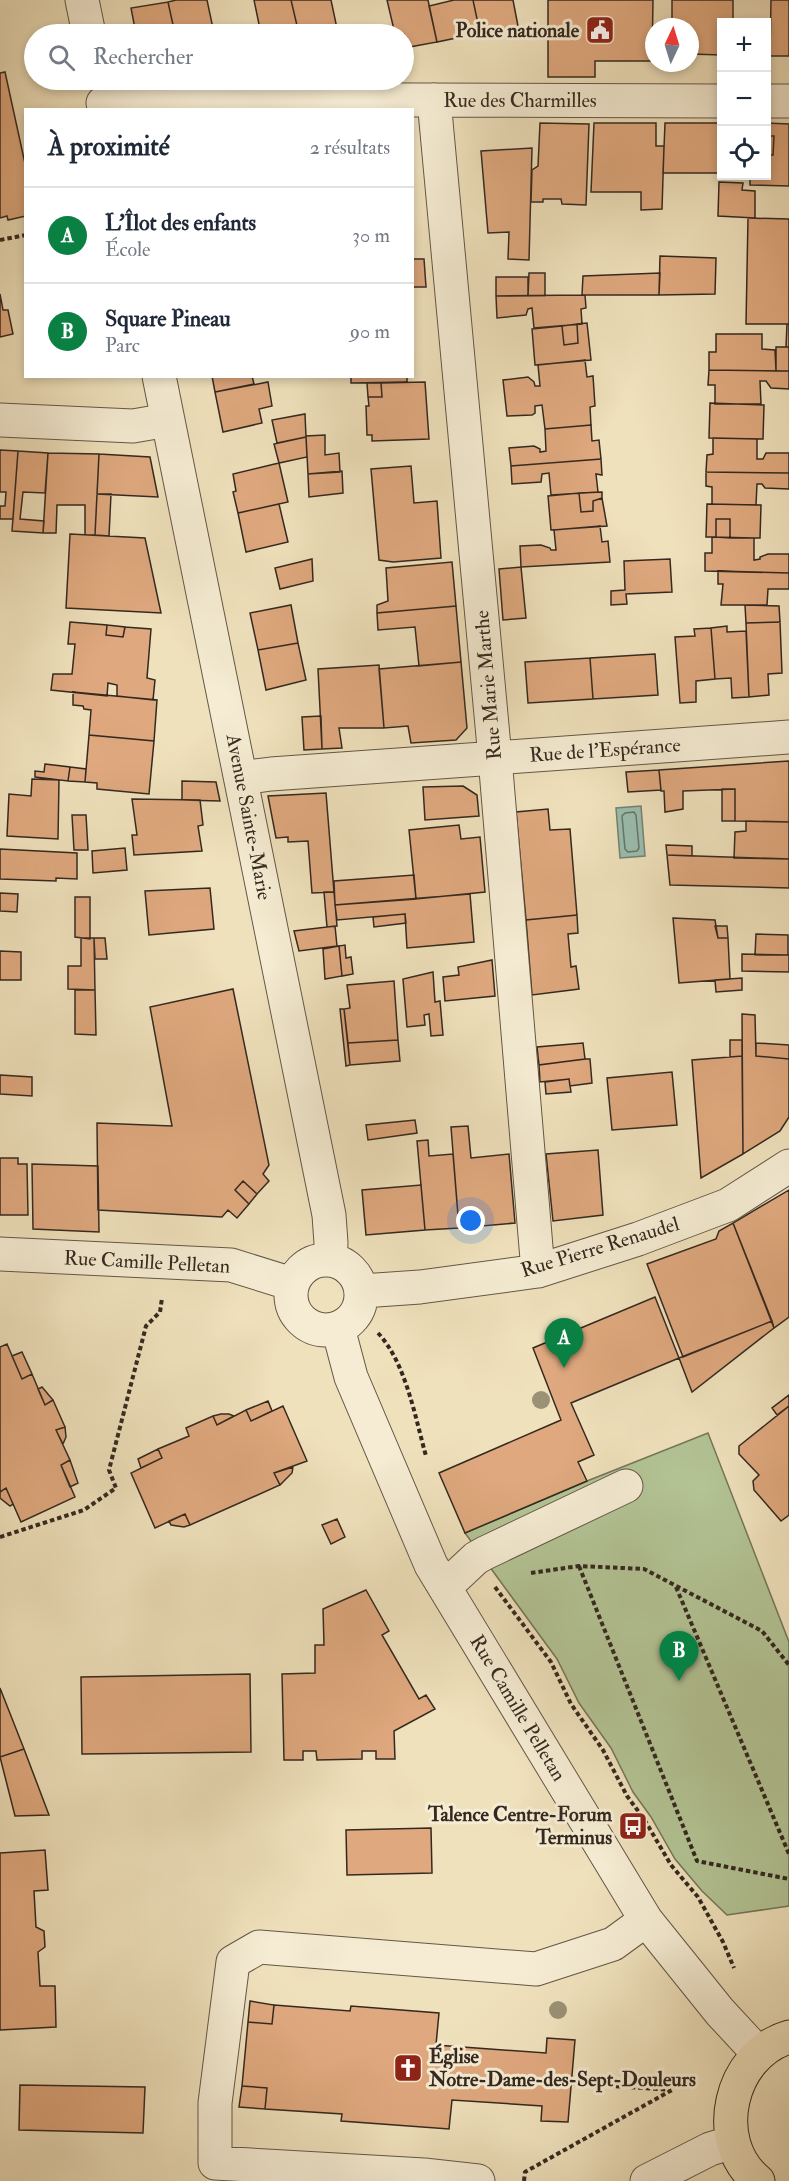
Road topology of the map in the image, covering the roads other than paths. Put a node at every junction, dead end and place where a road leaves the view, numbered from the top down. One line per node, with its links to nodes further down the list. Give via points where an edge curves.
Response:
1 (82, 0): 2 (street)
2 (87, 24)
3 (102, 97): 4 (street, Rue des Charmilles)
4 (434, 100): 5 (street, Rue des Charmilles); 12 (street, Rue Marie Marthe)
5 (717, 101)
6 (771, 101): 7 (street)
7 (789, 101)
8 (159, 378): 10 (street, Avenue Sainte-Marie)
9 (0, 420): 10 (street, via 133,426)
10 (168, 420): 13 (street, Avenue Sainte-Marie)
11 (789, 736): 12 (street, Rue de l'Espérance)
12 (495, 758): 13 (street, Rue de l'Espérance); 17 (street, Rue Marie Marthe)
13 (241, 778): 16 (street, Avenue Sainte-Marie, via 329,1215)
14 (789, 1166): 17 (street, Rue Pierre Renaudel, via 728,1205)
15 (0, 1254): 18 (street, Rue Camille Pelletan, via 231,1265)
16 (330, 1259): 18 (street, via 307,1265); 19 (street, Rue Camille Pelletan, via 342,1262 359,1280)
17 (538, 1271): 19 (street, Rue Pierre Renaudel, via 420,1287)
18 (292, 1284): 19 (street, via 290,1294 297,1316 316,1329 327,1330)
19 (352, 1311): 21 (street, Rue Camille Pelletan, via 351,1377 431,1564)
20 (626, 1486): 21 (street, via 476,1558)
21 (445, 1587): 22 (street, Rue Camille Pelletan)
22 (646, 1920): 24 (street, Rue Camille Pelletan); 26 (street, via 613,1944 536,1969 258,1947 233,1962 215,2103 215,2163)
23 (789, 2037): 24 (main road)
24 (759, 2054): 25 (main road, via 743,2072 730,2118)
25 (745, 2167): 27 (street, via 710,2149)
26 (478, 2181)
27 (647, 2181)

